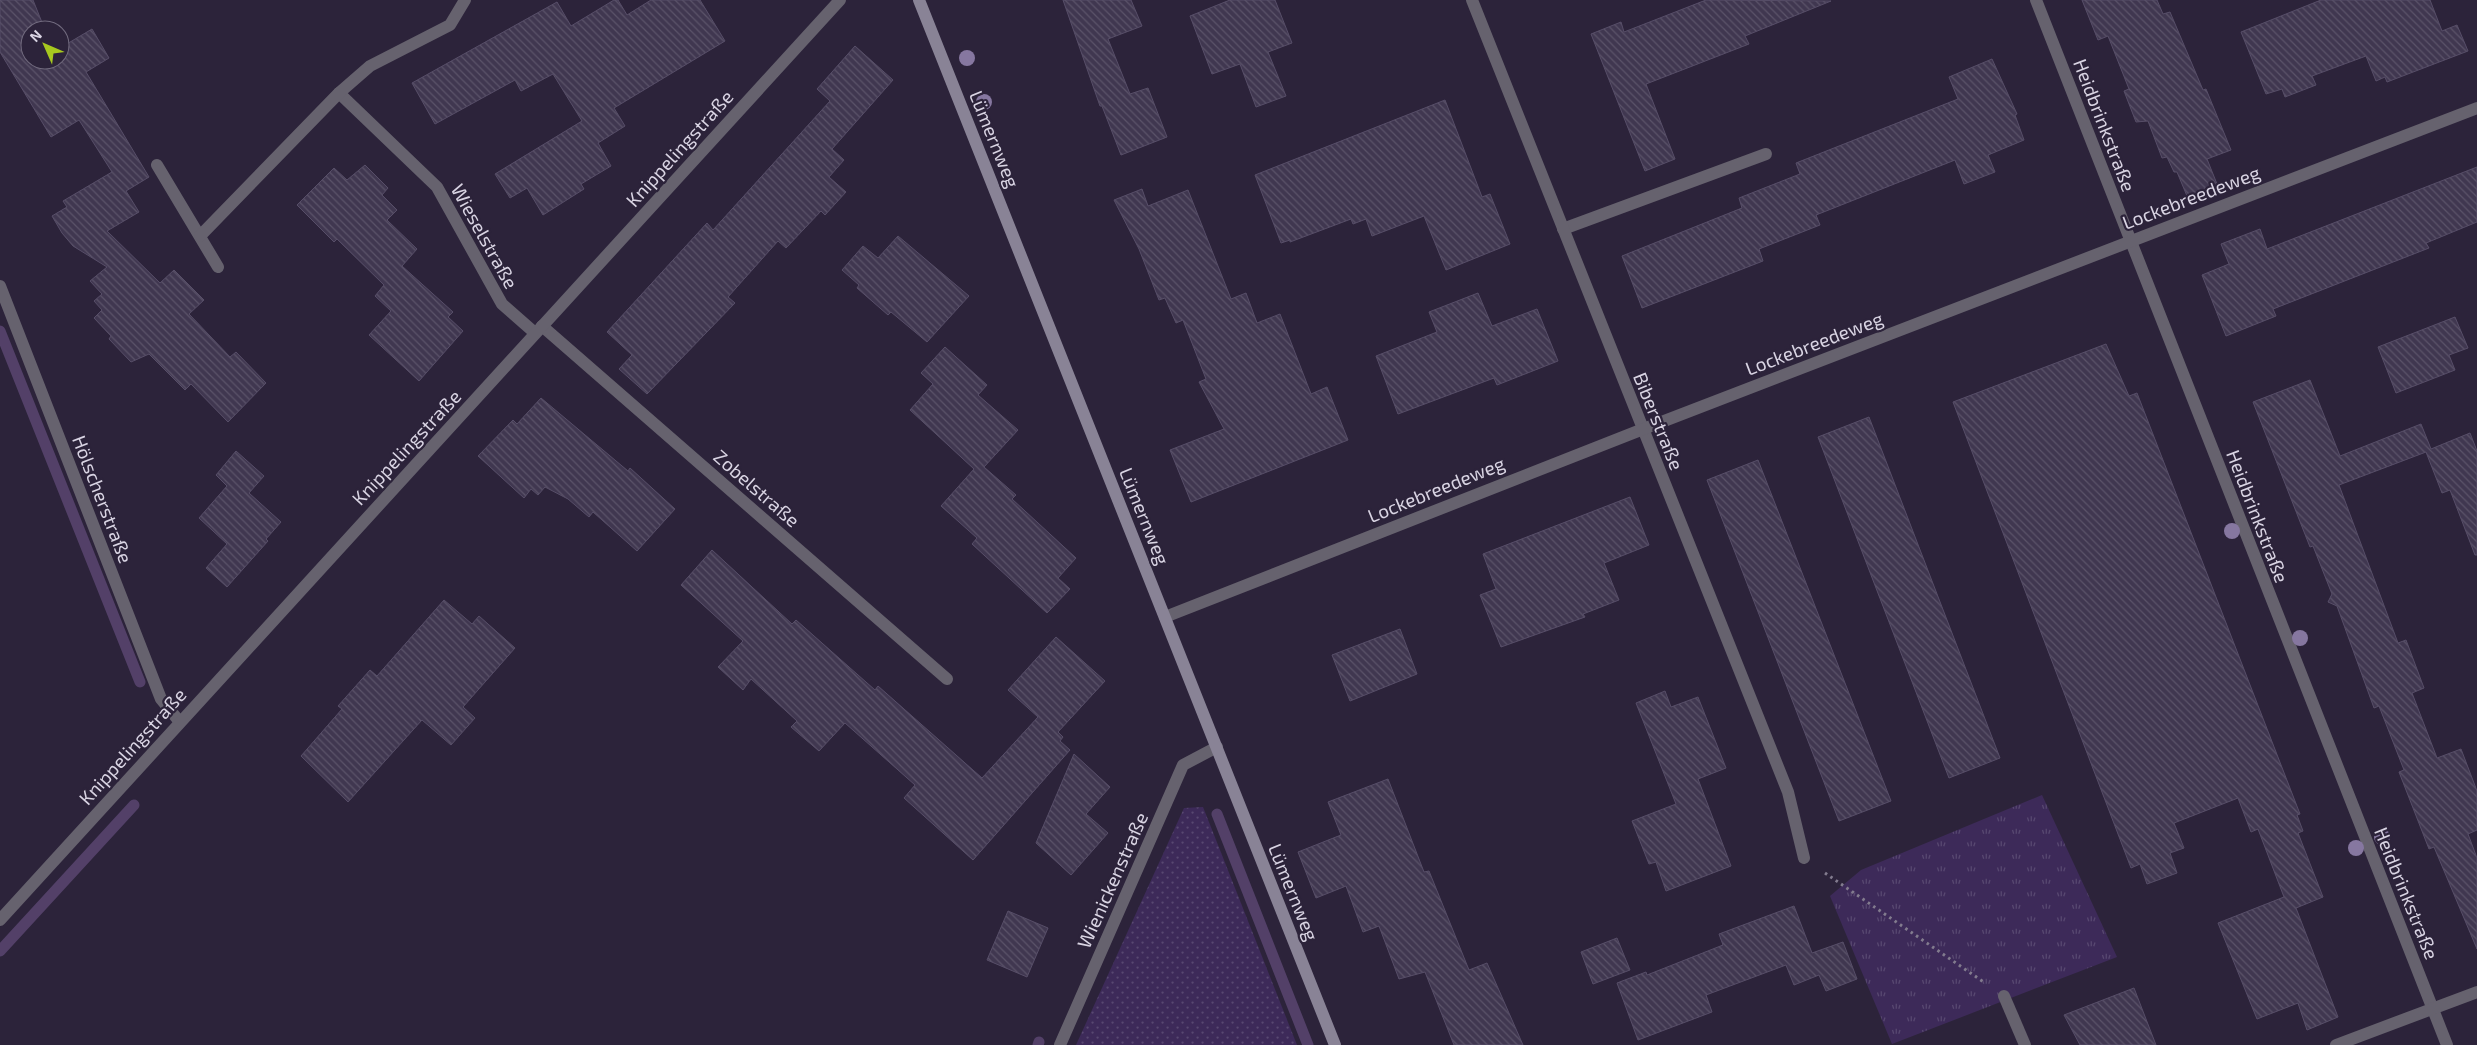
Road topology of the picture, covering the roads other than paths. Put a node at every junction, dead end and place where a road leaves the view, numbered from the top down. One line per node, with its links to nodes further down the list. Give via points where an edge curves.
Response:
1 (465, 0): 6 (street, via 450,25 370,66)
2 (840, 0): 15 (street, Knippelingstraße)
3 (919, 0): 17 (street, Lümernweg)
4 (1472, 0): 10 (street, Biberstraße)
5 (2036, 0): 12 (street, Heidbrinkstraße)
6 (339, 93): 11 (street); 15 (street, Wieselstraße, via 437,187 502,304)
7 (2477, 108): 12 (street, Lockebreedeweg)
8 (1766, 154): 10 (street)
9 (156, 165): 11 (street)
10 (1563, 229): 16 (street, Biberstraße)
11 (200, 236): 13 (street)
12 (2130, 240): 16 (street, Lockebreedeweg, via 1880,339); 25 (street, Heidbrinkstraße)
13 (218, 267)
14 (0, 286): 19 (street, Hölscherstraße, via 161,699)
15 (539, 330): 18 (street, Zobelstraße); 19 (street, Knippelingstraße)
16 (1642, 428): 17 (street, Lockebreedeweg); 21 (street, Biberstraße, via 1788,792)
17 (1165, 617): 20 (street, Lümernweg)
18 (947, 678)
19 (179, 721): 22 (street, Knippelingstraße)
20 (1217, 747): 26 (street, Wienickenstraße, via 1183,765); 27 (street, Lümernweg)
21 (1804, 858)
22 (0, 920)
23 (2477, 992): 25 (street)
24 (2004, 996): 28 (street)
25 (2433, 1009): 29 (street); 30 (street, Heidbrinkstraße)
26 (1060, 1045)
27 (1335, 1045)
28 (2025, 1045)
29 (2336, 1045)
30 (2447, 1045)

